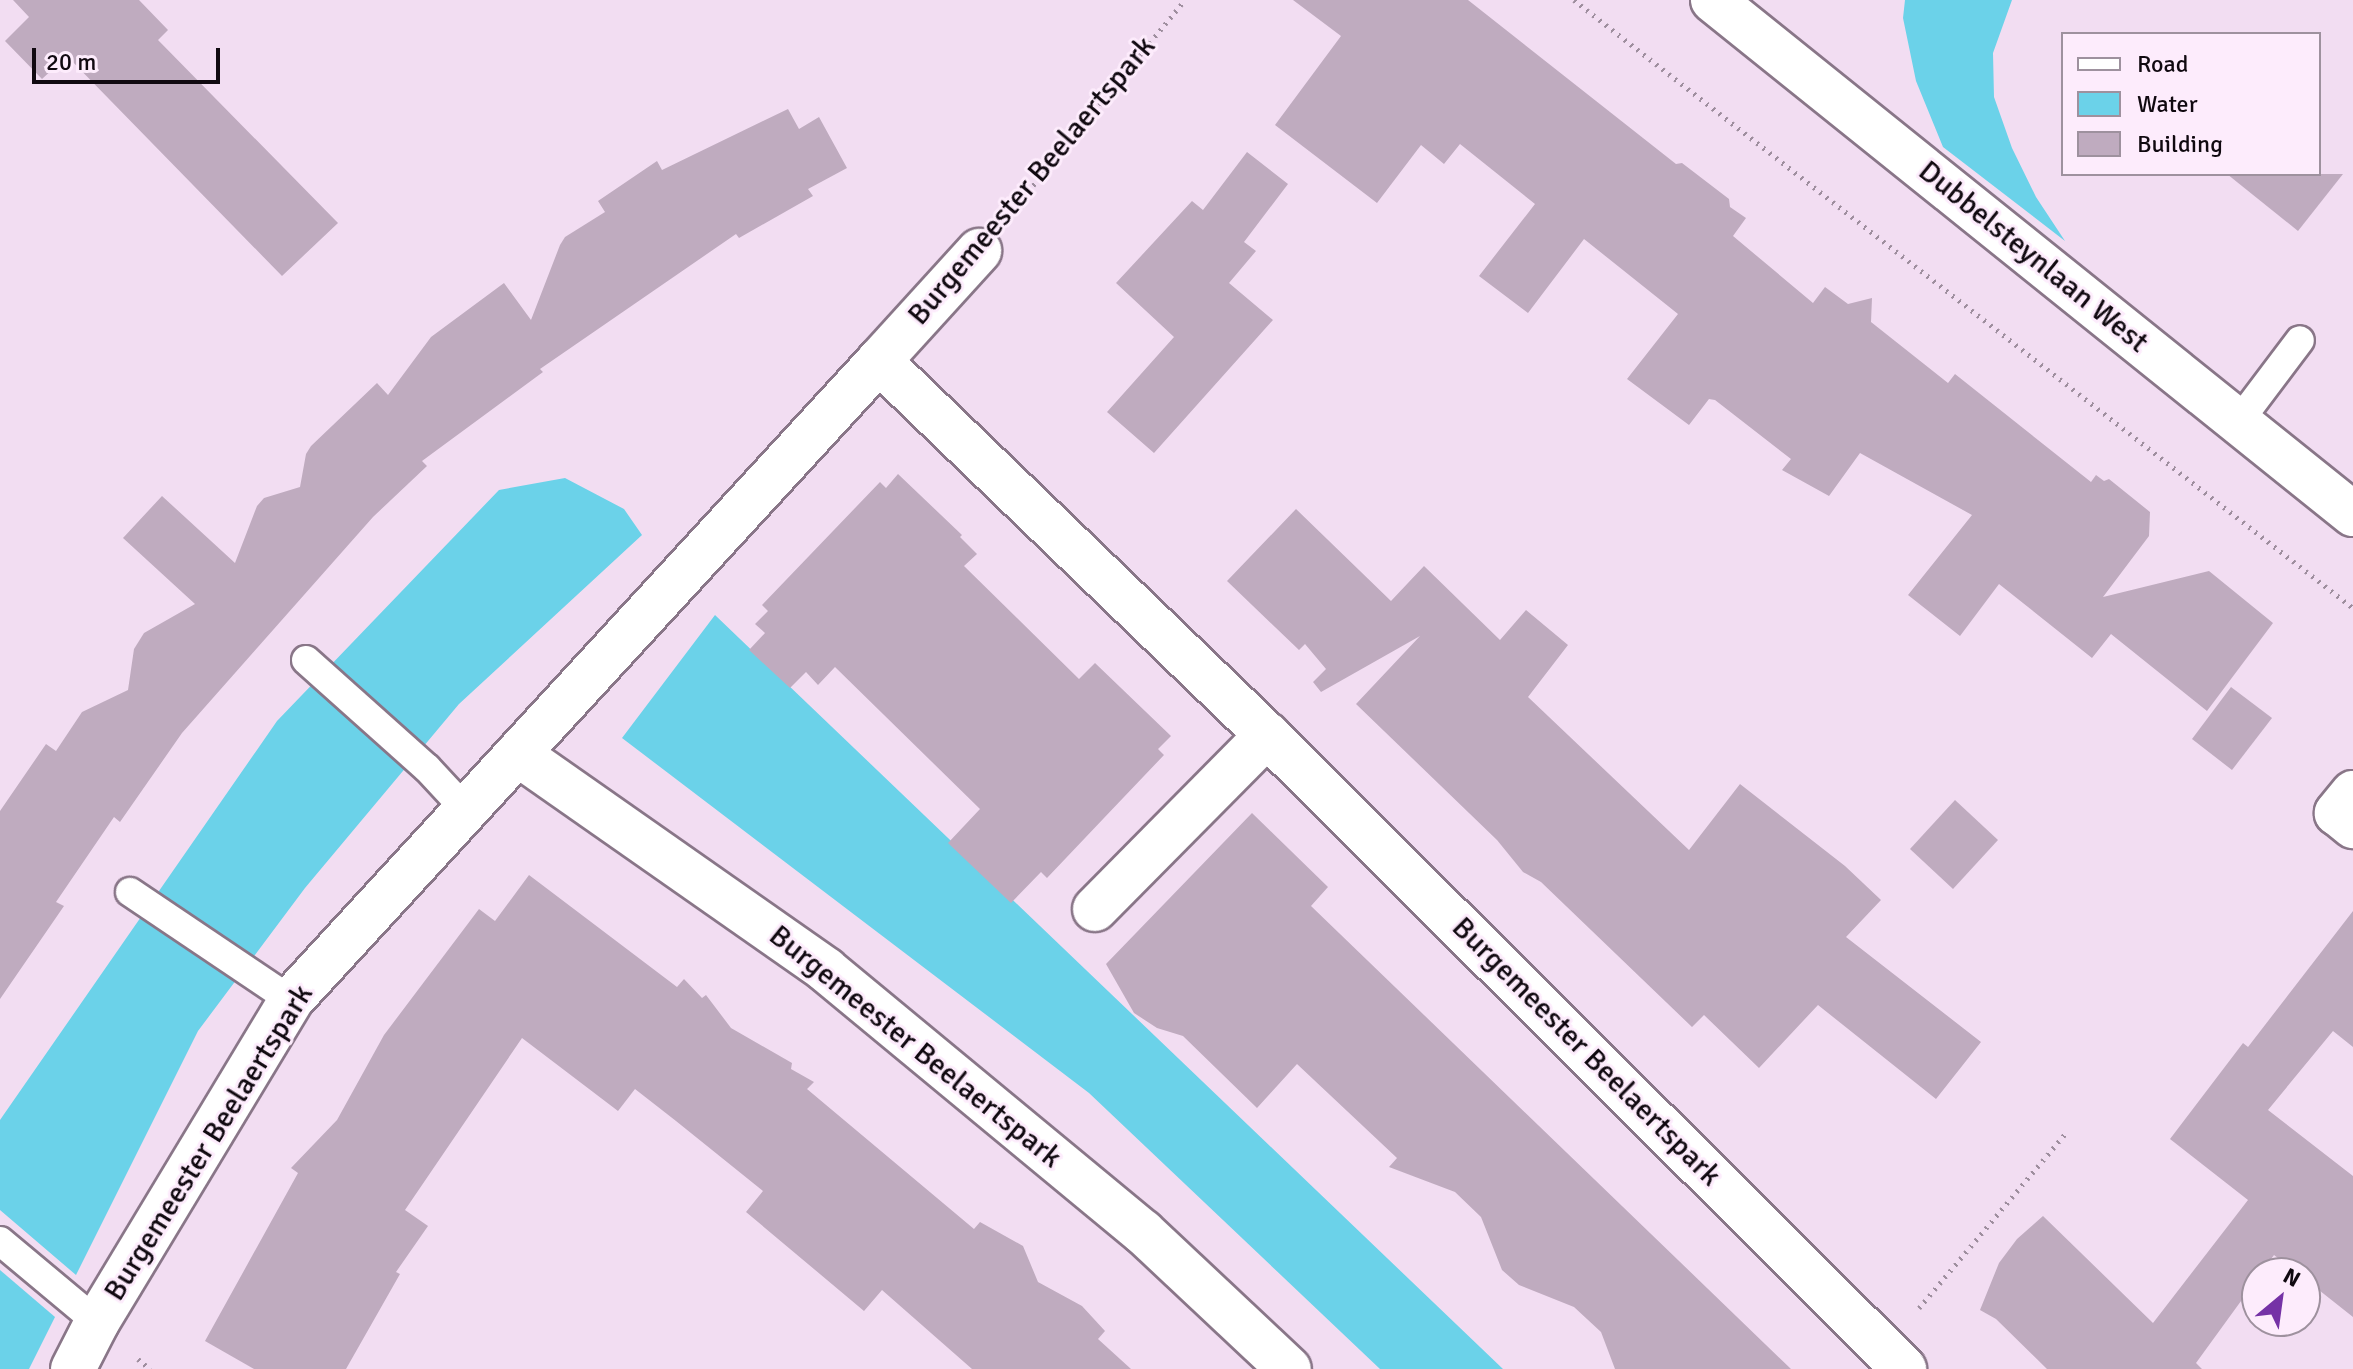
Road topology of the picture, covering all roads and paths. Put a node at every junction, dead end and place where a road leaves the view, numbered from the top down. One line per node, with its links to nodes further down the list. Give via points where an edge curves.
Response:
1 (1185, 0): 4 (path, Burgemeester Beelaertspark)
2 (1574, 0): 9 (path)
3 (1713, 0): 7 (street, Dubbelsteynlaan West)
4 (979, 251): 6 (street, Burgemeester Beelaertspark)
5 (2300, 340): 7 (lane)
6 (879, 361): 11 (street, Burgemeester Beelaertspark); 12 (street, Burgemeester Beelaertspark)
7 (2251, 406): 8 (street, Dubbelsteynlaan West)
8 (2353, 514)
9 (2353, 608)
10 (306, 660): 14 (lane)
11 (1267, 735): 17 (street); 22 (street, Burgemeester Beelaertspark)
12 (518, 754): 14 (street, Burgemeester Beelaertspark); 24 (street, Burgemeester Beelaertspark, via 826,970 1143,1232)
13 (2353, 793): 15 (street, via 2337,813)
14 (465, 809): 18 (street, Burgemeester Beelaertspark)
15 (2353, 826)
16 (130, 892): 18 (lane)
17 (1095, 909)
18 (277, 990): 21 (street, Burgemeester Beelaertspark)
19 (2065, 1134): 22 (path)
20 (0, 1241): 21 (lane, Burgemeester Beelaertspark)
21 (97, 1322): 23 (street, Burgemeester Beelaertspark)
22 (1894, 1359)
23 (73, 1369)
24 (1289, 1369)

